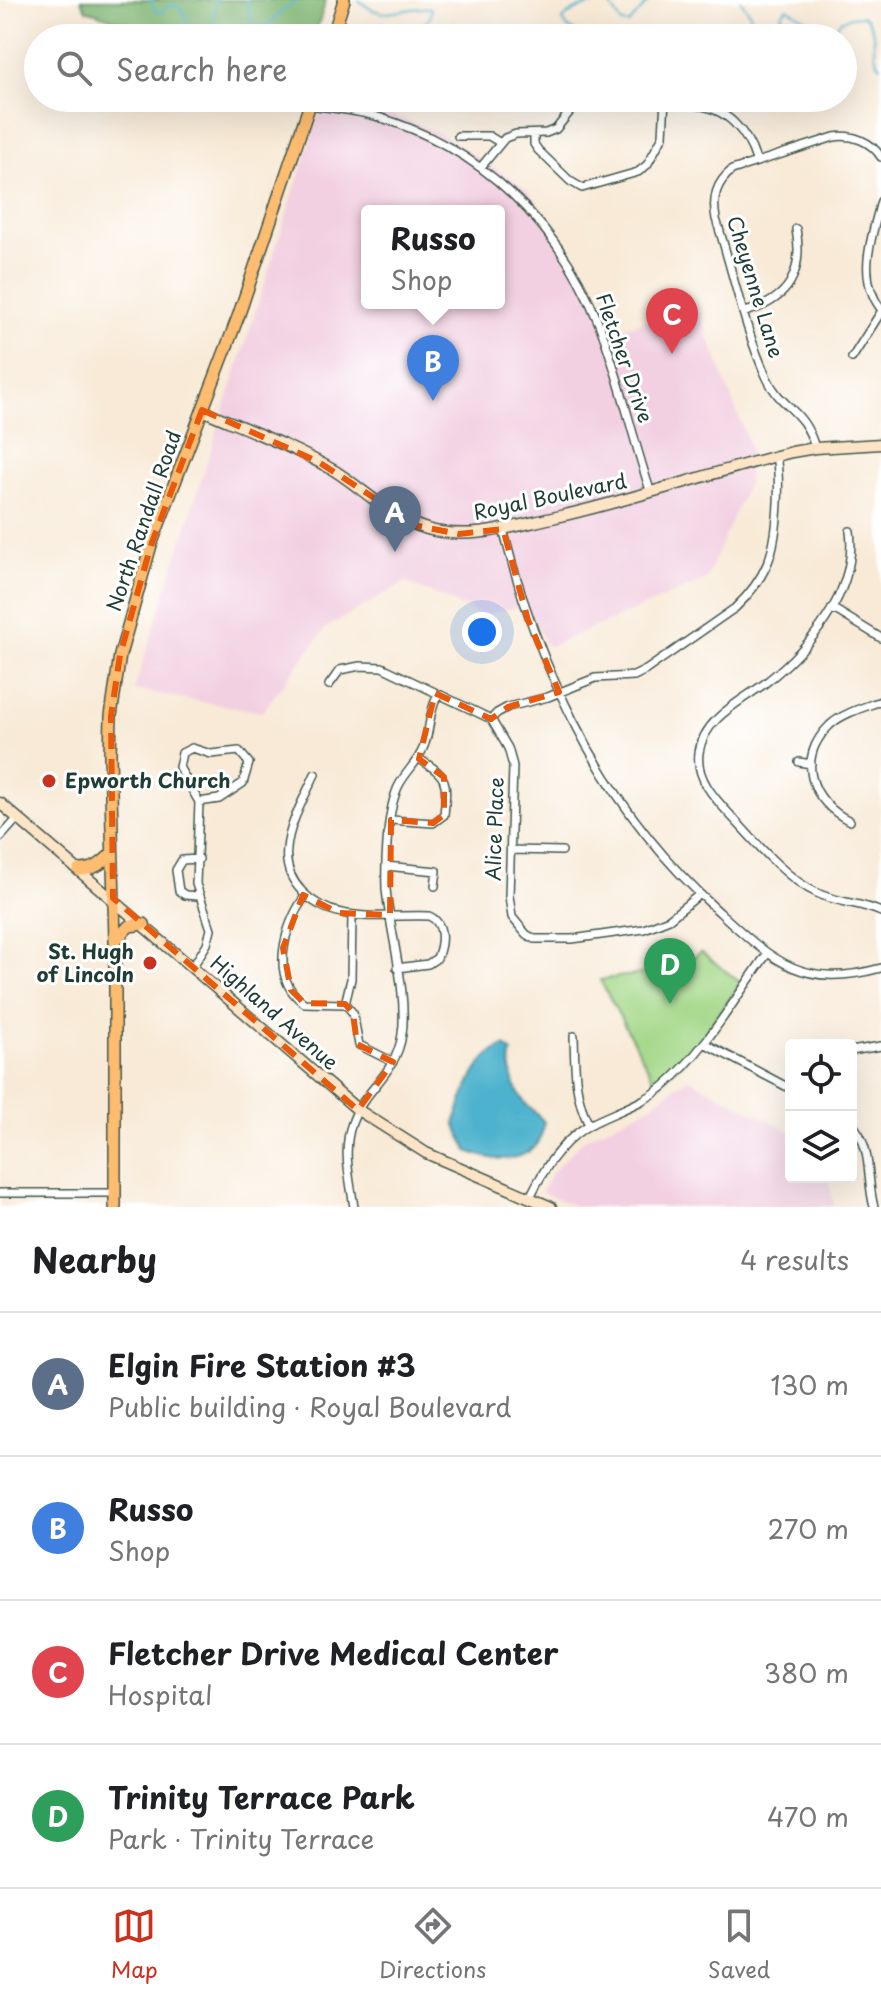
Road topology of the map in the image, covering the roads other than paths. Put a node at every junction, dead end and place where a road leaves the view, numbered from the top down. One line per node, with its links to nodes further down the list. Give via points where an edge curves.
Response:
1 (344, 0): 2 (main road)
2 (336, 24)
3 (306, 112): 19 (main road, North Randall Road)
4 (360, 112): 13 (street, Fletcher Drive, via 441,142)
5 (570, 112): 8 (street, via 556,129)
6 (665, 112): 8 (street, via 664,133 647,165 582,188 538,150)
7 (718, 112): 12 (street, via 750,142)
8 (534, 134): 10 (street, via 516,134)
9 (458, 136): 10 (street, via 489,136)
10 (499, 142): 13 (street)
11 (880, 154): 12 (street, Cheyenne Lane, via 858,138 841,136)
12 (756, 160): 17 (street, Cheyenne Lane, via 728,173 714,197)
13 (481, 167): 23 (street, Fletcher Drive, via 544,226 588,298)
14 (881, 201): 16 (street, via 867,275)
15 (796, 229): 17 (street, via 799,256 788,286 770,302)
16 (881, 311): 18 (street)
17 (745, 312): 21 (street, Cheyenne Lane, via 772,398 803,419)
18 (852, 358)
19 (202, 410): 24 (street, Royal Boulevard, via 317,461 418,526 459,534); 47 (main road, North Randall Road, via 151,545 120,655 111,716)
20 (881, 444): 21 (street, Royal Boulevard)
21 (815, 448): 22 (street, Royal Boulevard)
22 (776, 456): 23 (street, Royal Boulevard); 29 (street, via 779,480 769,560 747,596 646,670 634,676 595,678)
23 (651, 493): 24 (street, Royal Boulevard)
24 (503, 529): 29 (street, via 528,620)
25 (850, 531): 26 (street, via 847,570)
26 (832, 608): 27 (street); 34 (street, via 785,667 718,717)
27 (881, 638)
28 (329, 685): 30 (street, via 340,670 382,667)
29 (559, 692): 32 (street, via 508,707); 52 (street, via 611,787)
30 (438, 694): 32 (street); 35 (street)
31 (881, 701): 37 (street, via 831,725)
32 (491, 719): 45 (street, Alice Place, via 513,766)
33 (688, 748): 34 (street)
34 (699, 750): 56 (street, via 710,792 797,880 826,897)
35 (419, 759): 42 (street, via 396,790); 42 (street, via 444,777 444,815 433,823)
36 (799, 762): 37 (street)
37 (811, 764): 43 (street, via 817,794 831,811)
38 (315, 774): 54 (street, via 287,846 290,875)
39 (199, 802): 39 (street, via 180,771 184,751 235,751 245,756 249,767 239,788); 48 (street)
40 (0, 803): 41 (street, Highland Avenue)
41 (17, 819): 44 (street); 50 (street, Highland Avenue)
42 (391, 820): 49 (street)
43 (850, 821)
44 (0, 838)
45 (511, 850): 46 (street); 52 (street, Alice Place, via 512,917 534,939 644,929 669,919)
46 (562, 851)
47 (112, 853): 50 (main road, via 89,870); 55 (main road, North Randall Road)
48 (199, 859): 53 (street); 53 (street, via 182,860 176,870 179,891)
49 (386, 866): 51 (street, via 437,871); 58 (street)
50 (79, 870): 55 (street, Highland Avenue)
51 (435, 886)
52 (700, 894): 61 (street)
53 (198, 896): 62 (street, via 211,932)
54 (305, 896): 57 (street); 65 (street, via 283,948 291,990 304,1003)
55 (113, 898): 59 (street, Highland Avenue); 60 (main road, North Randall Road)
56 (881, 912)
57 (352, 915): 58 (street); 65 (street, via 351,979)
58 (390, 915): 63 (street); 63 (street, via 429,916 441,929 440,953 434,961)
59 (144, 924): 60 (main road, via 129,926); 62 (street, Highland Avenue)
60 (115, 941): 76 (main road, North Randall Road)
61 (767, 954): 64 (street, via 813,974 850,976); 67 (street)
62 (193, 966): 72 (street, Highland Avenue)
63 (397, 968): 70 (street, via 403,1020)
64 (881, 968)
65 (345, 1004): 70 (street, via 353,1013 359,1045)
66 (574, 1036): 73 (street, via 575,1087)
67 (704, 1043): 71 (street); 73 (street, via 663,1087)
68 (881, 1046): 69 (street)
69 (857, 1050)
70 (393, 1062): 72 (street)
71 (785, 1086)
72 (358, 1110): 77 (street, Highland Avenue, via 426,1153); 79 (street, via 347,1148)
73 (589, 1125): 77 (street, via 553,1157)
74 (857, 1132): 81 (street, via 865,1144)
75 (0, 1193): 76 (street)
76 (115, 1193): 78 (main road, North Randall Road)
77 (530, 1197): 80 (street, Highland Avenue)
78 (115, 1207)
79 (354, 1207)
80 (551, 1207)
81 (874, 1207)

